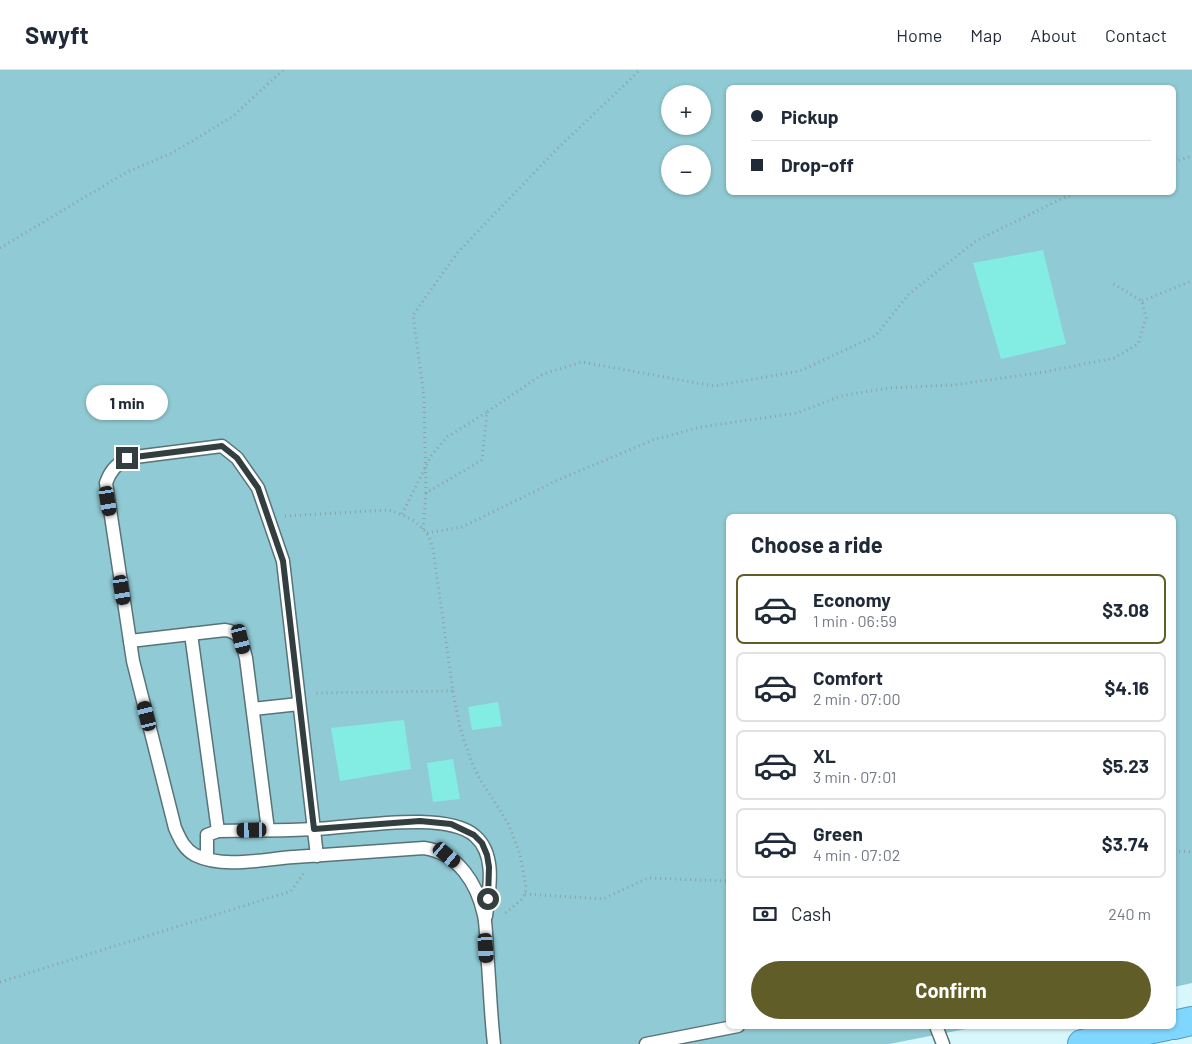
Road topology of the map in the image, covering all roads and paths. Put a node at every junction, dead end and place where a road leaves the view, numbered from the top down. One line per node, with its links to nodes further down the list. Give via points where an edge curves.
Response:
1 (283, 70): 6 (path, via 232,117 172,153 127,172)
2 (640, 70): 11 (path, via 458,252 413,315 424,397)
3 (1192, 156): 4 (path)
4 (1176, 161)
5 (1071, 195): 10 (path, via 976,241 909,294 875,336 800,371 714,386 582,362 543,374)
6 (0, 248)
7 (1192, 281): 9 (path)
8 (1110, 282): 9 (path)
9 (1142, 301): 16 (path, via 1146,318 1138,344 1114,358 952,385 888,388 841,396 798,413 700,427 653,440 558,480 462,526)
10 (486, 412): 11 (path, via 447,437); 12 (path, via 482,460)
11 (425, 465): 12 (path); 13 (path)
12 (426, 493): 15 (path)
13 (402, 514): 14 (path, via 388,510); 15 (path)
14 (267, 517): 18 (lane, via 252,478 237,458 222,446 127,458 116,465 106,483); 20 (lane, via 283,561)
15 (422, 529): 16 (path)
16 (427, 533): 19 (path, via 433,549)
17 (191, 634): 18 (lane); 21 (lane, via 225,630 234,631 241,639); 24 (lane)
18 (130, 642): 28 (lane, via 175,828 186,849)
19 (453, 691): 20 (path); 30 (path, via 470,758 514,838 524,875)
20 (299, 699): 21 (lane); 22 (lane)
21 (252, 709): 23 (lane)
22 (314, 829): 23 (lane); 27 (lane); 31 (lane, via 420,821 451,824 474,835 482,843 489,867)
23 (268, 830): 24 (lane)
24 (218, 831): 28 (lane, via 207,835)
25 (1176, 851): 26 (path)
26 (1192, 852)
27 (317, 856): 28 (lane, via 236,861); 31 (lane, via 424,848 436,850 447,855 467,874 480,901); 32 (path, via 291,891)
28 (207, 859)
29 (726, 881): 30 (path, via 648,878 603,899)
30 (525, 894): 31 (path)
31 (485, 931): 38 (lane)
32 (0, 982)
33 (1192, 1021): 34 (highway)
34 (1176, 1025)
35 (726, 1028): 39 (lane)
36 (937, 1029): 40 (lane)
37 (1152, 1029): 41 (highway)
38 (494, 1044)
39 (646, 1044)
40 (942, 1044)
41 (1082, 1044)

